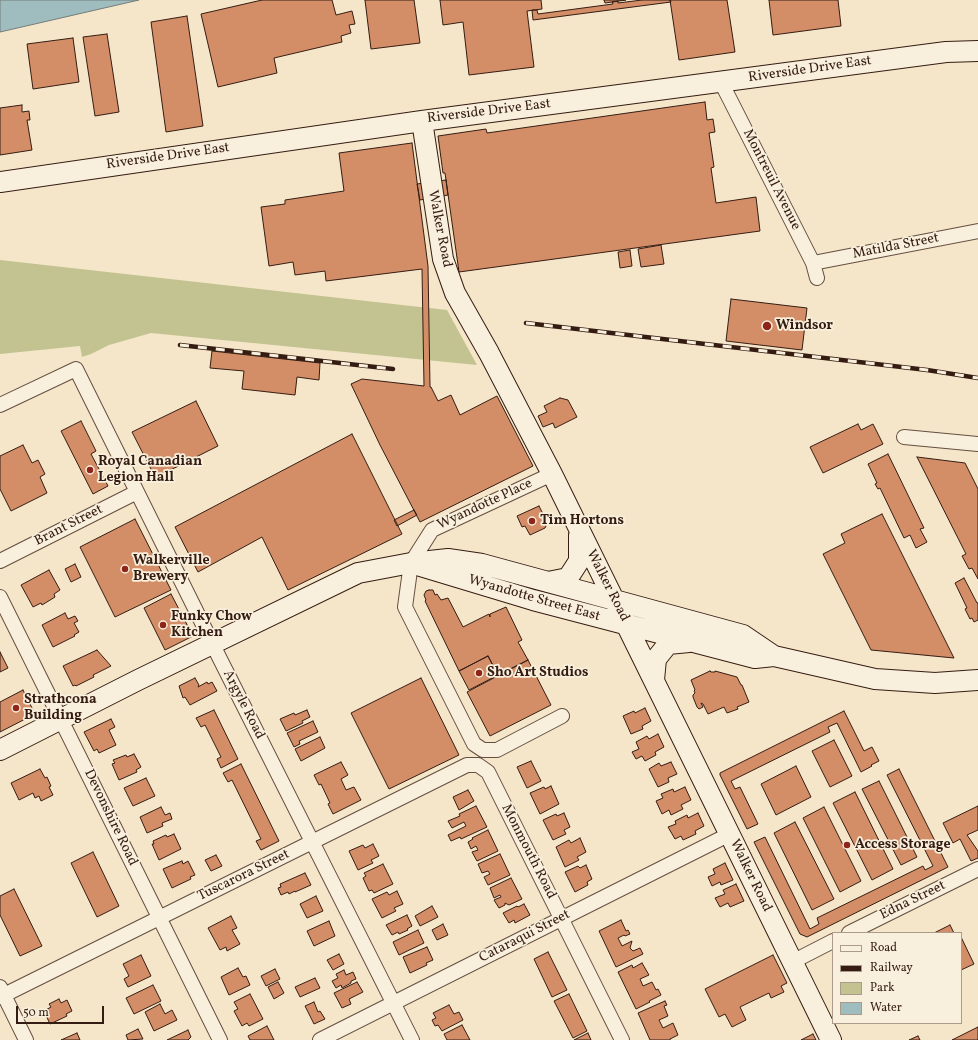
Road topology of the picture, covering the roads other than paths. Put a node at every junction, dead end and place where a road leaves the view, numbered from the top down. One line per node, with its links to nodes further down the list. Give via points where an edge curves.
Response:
1 (978, 51): 2 (main road, Riverside Drive East, via 946,52)
2 (721, 82): 3 (main road, Riverside Drive East); 6 (street, Montreuil Avenue)
3 (422, 121): 4 (main road, Riverside Drive East); 11 (main road, Walker Road, via 444,266 459,301)
4 (0, 182)
5 (978, 231): 6 (street, Matilda Street)
6 (813, 263): 7 (street, Montreuil Avenue)
7 (817, 278)
8 (0, 405): 12 (street, Argyle Road, via 76,369)
9 (904, 437): 10 (street)
10 (978, 444)
11 (552, 474): 13 (main road, Walker Road); 15 (street, Wyandotte Place, via 432,530)
12 (137, 492): 14 (street, Brant Street); 21 (street, Argyle Road)
13 (579, 531): 16 (main road, via 579,561 568,578); 18 (main road, Walker Road)
14 (0, 560)
15 (411, 563): 16 (main road, Wyandotte Street East, via 448,559 482,564); 19 (main road, Wyandotte Street East, via 533,600); 21 (main road, Wyandotte Street East, via 358,573); 25 (street, via 406,607 474,744 483,750 497,750)
16 (548, 582): 18 (main road, Wyandotte Street East)
17 (0, 597): 26 (street, Devonshire Road)
18 (614, 600): 19 (main road, Walker Road); 22 (main road, Wyandotte Street East, via 744,635)
19 (626, 624): 20 (main road, Wyandotte Street East); 23 (main road, Walker Road)
20 (693, 642): 22 (main road, Wyandotte Street East, via 755,658); 23 (main road, via 668,644 656,659)
21 (213, 643): 26 (main road, Wyandotte Street East); 30 (street, Argyle Road)
22 (774, 656): 24 (main road, Wyandotte Street East, via 875,679 935,683)
23 (654, 680): 29 (main road, Walker Road)
24 (978, 680)
25 (562, 716)
26 (60, 719): 27 (main road, Wyandotte Street East); 32 (street, Devonshire Road)
27 (0, 750)
28 (488, 772): 30 (street, Tuscarora Street, via 478,765 467,765); 33 (street, Monmouth Road)
29 (730, 834): 33 (street, Cataraqui Street); 36 (main road, Walker Road)
30 (312, 842): 32 (street, Tuscarora Street); 38 (street, Argyle Road)
31 (978, 869): 34 (street, Edna Street)
32 (160, 918): 37 (street, Tuscarora Street); 40 (street, Devonshire Road)
33 (561, 918): 38 (street, Cataraqui Street); 43 (street, Monmouth Road)
34 (851, 932)
35 (832, 942): 36 (street)
36 (792, 962): 44 (main road, Walker Road)
37 (1, 993): 39 (street)
38 (394, 1003): 41 (street, Cataraqui Street); 42 (street, Argyle Road)
39 (26, 1040)
40 (220, 1040)
41 (320, 1040)
42 (412, 1040)
43 (622, 1040)
44 (831, 1040)

